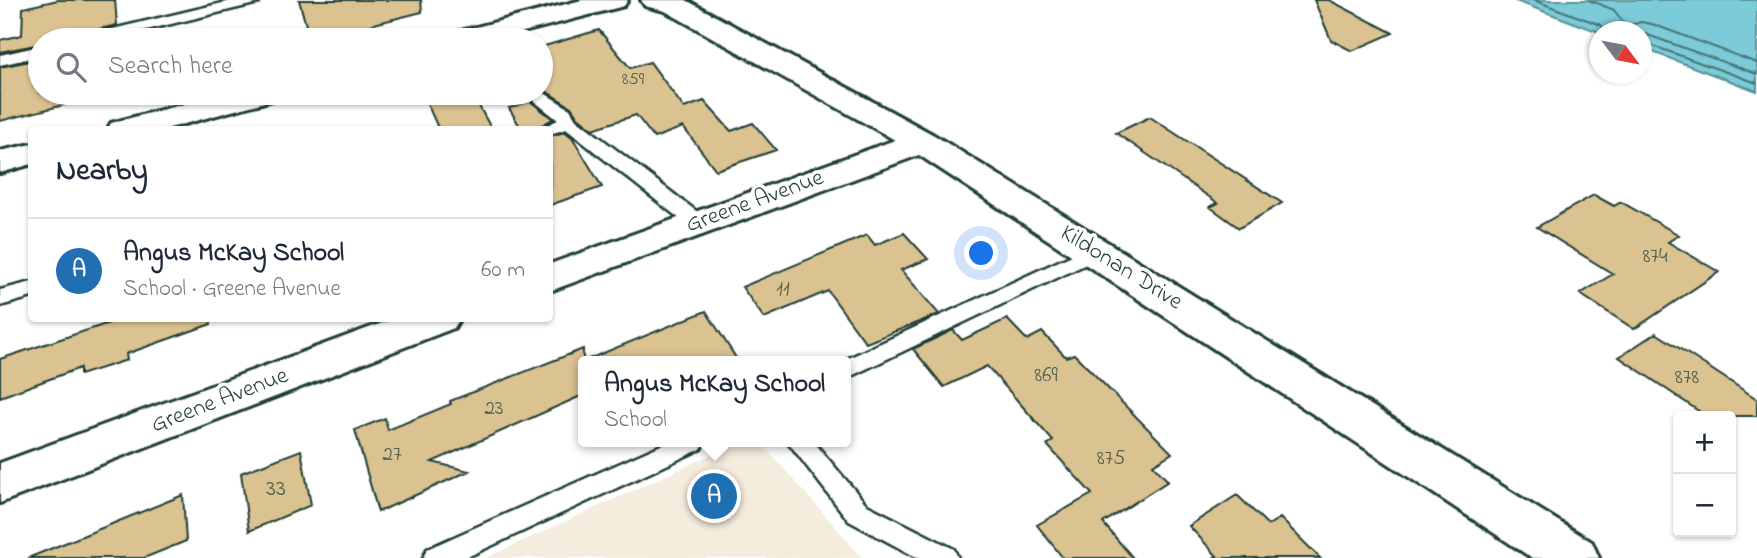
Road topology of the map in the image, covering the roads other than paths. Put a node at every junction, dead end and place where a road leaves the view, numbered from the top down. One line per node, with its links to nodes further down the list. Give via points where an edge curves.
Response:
1 (254, 0): 4 (lane)
2 (614, 0): 5 (street)
3 (655, 0): 13 (street, Kildonan Drive, via 675,5)
4 (136, 28)
5 (506, 28)
6 (28, 54): 7 (lane)
7 (0, 60)
8 (216, 105): 11 (street)
9 (551, 105): 10 (lane, via 564,113)
10 (568, 122): 12 (lane); 16 (lane)
11 (138, 126)
12 (553, 127)
13 (922, 142): 16 (street, Greene Avenue); 17 (street, Kildonan Drive)
14 (28, 155): 15 (street)
15 (0, 162)
16 (697, 222): 18 (street, Greene Avenue)
17 (1096, 251): 22 (lane); 28 (street, Kildonan Drive)
18 (553, 277)
19 (28, 290): 20 (lane)
20 (0, 299)
21 (429, 322): 25 (street, Greene Avenue)
22 (851, 367)
23 (681, 447): 26 (lane)
24 (804, 447): 27 (lane, via 858,513)
25 (0, 483)
26 (437, 558)
27 (944, 558)
28 (1574, 558)

